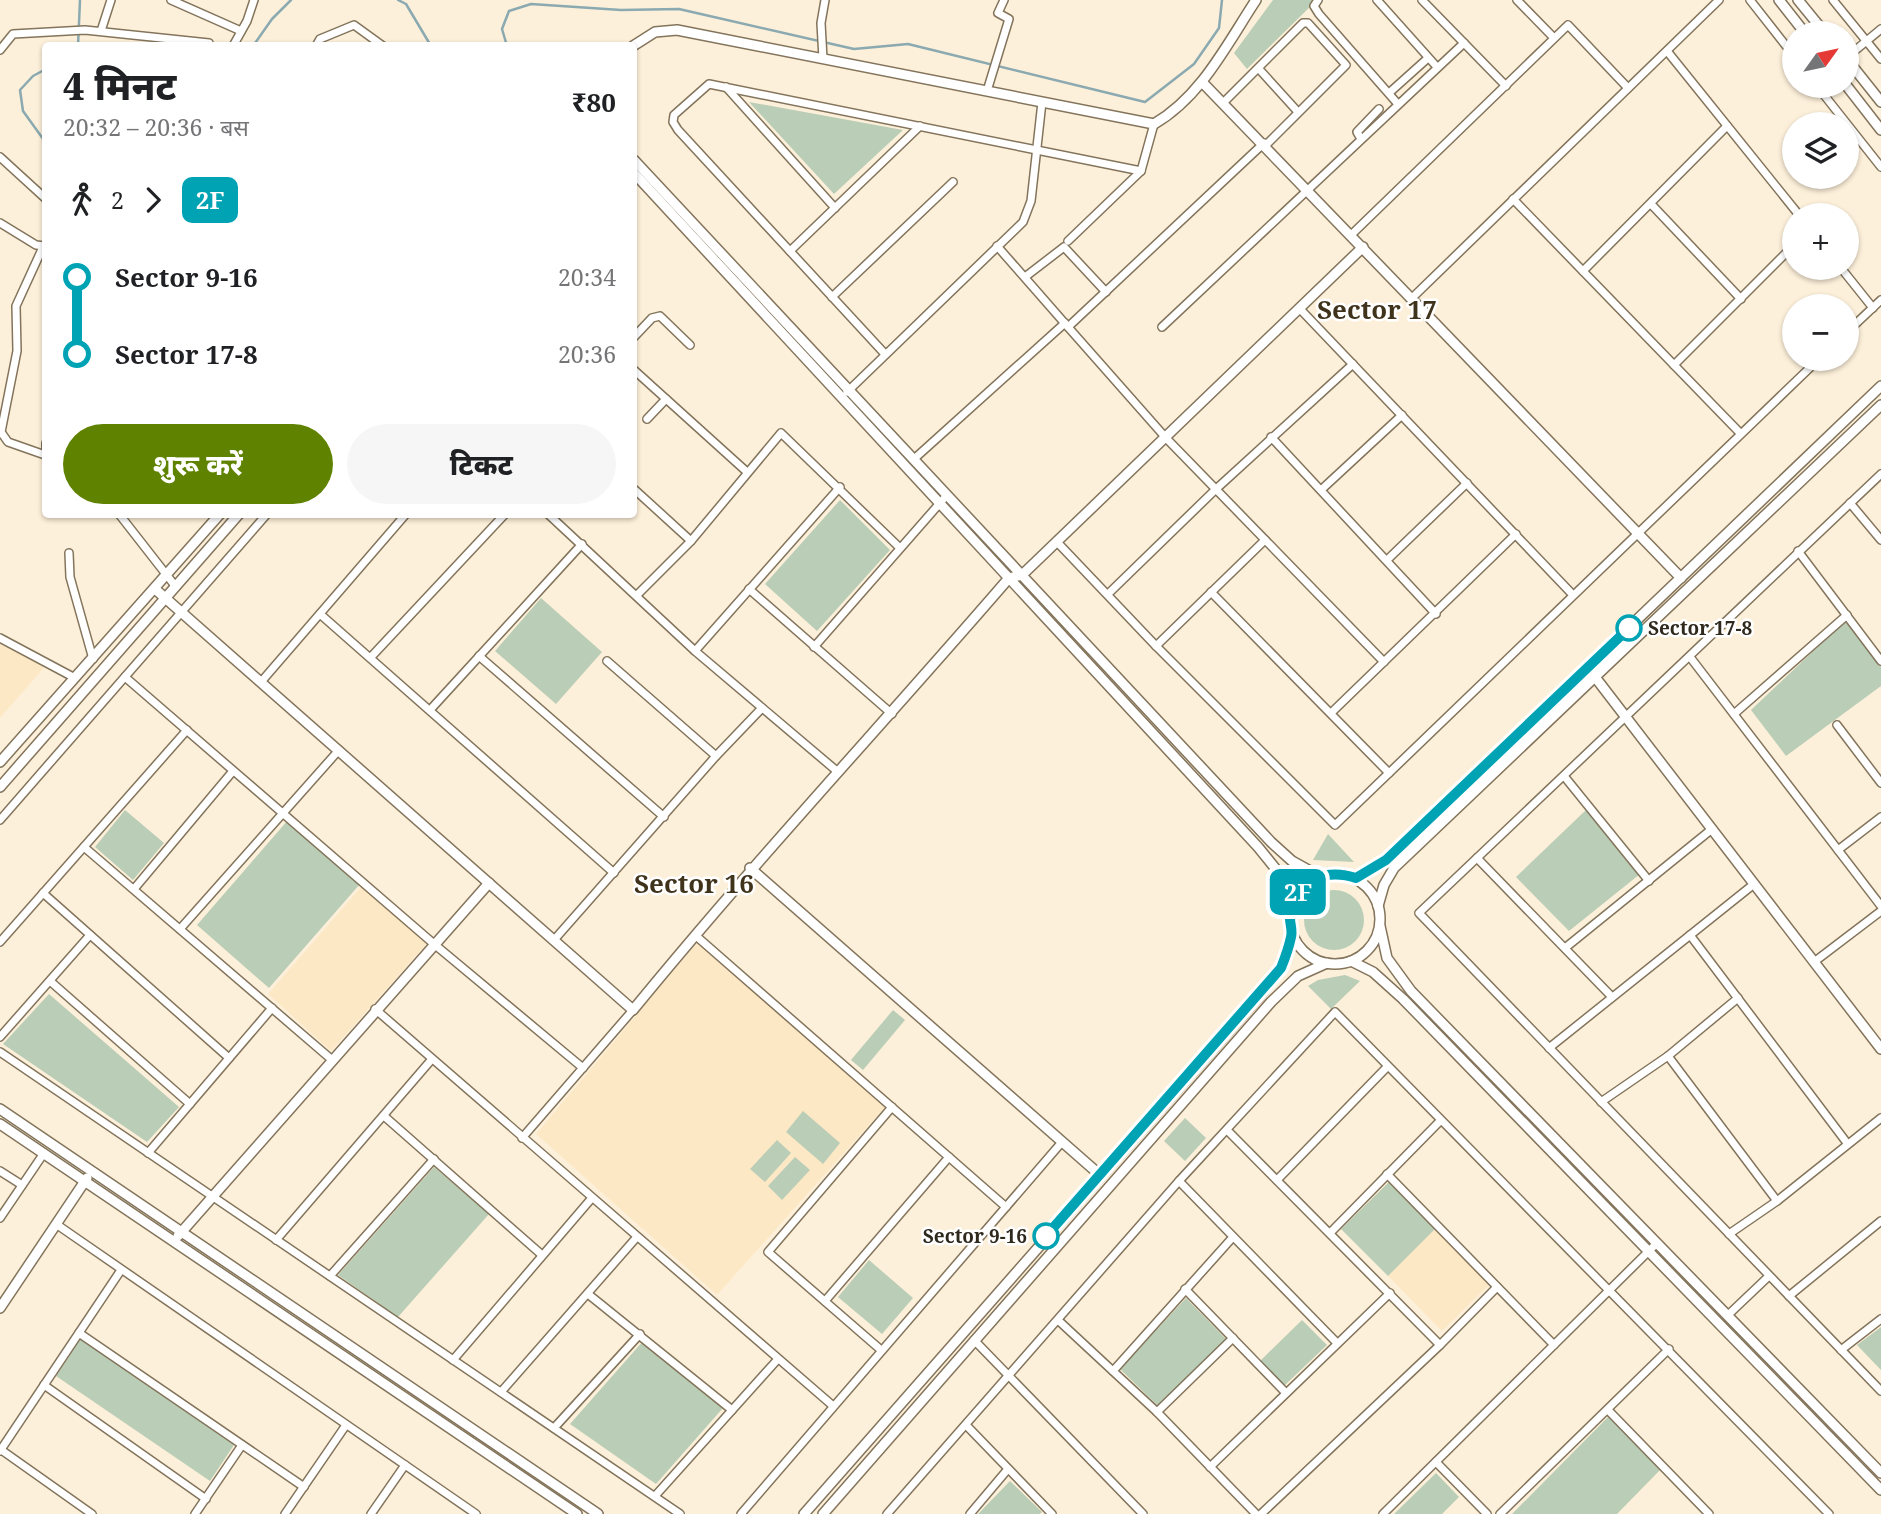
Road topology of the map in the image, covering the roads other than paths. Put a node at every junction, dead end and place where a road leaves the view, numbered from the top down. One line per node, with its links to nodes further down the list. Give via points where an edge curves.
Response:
1 (111, 0): 21 (street)
2 (171, 0): 17 (street)
3 (197, 0): 17 (street)
4 (254, 0): 22 (street)
5 (825, 0): 36 (street)
6 (1004, 0): 45 (street, via 998,13 1009,19)
7 (1256, 0): 41 (street)
8 (1318, 0): 46 (street, via 1314,6 1319,14)
9 (1377, 0): 35 (street)
10 (1422, 0): 31 (street)
11 (1517, 0): 23 (street)
12 (1719, 0): 34 (street)
13 (1750, 0): 24 (street)
14 (1779, 0): 18 (street)
15 (1798, 0): 19 (street)
16 (1833, 0): 25 (street)
17 (194, 10): 22 (street)
18 (1796, 21)
19 (1815, 21)
20 (1881, 29): 25 (street)
21 (101, 31): 26 (street); 33 (street, via 13,34)
22 (241, 31): 27 (street)
23 (1555, 38): 42 (street); 44 (street, via 1568,25)
24 (1782, 41)
25 (1867, 41): 32 (street); 37 (street)
26 (200, 42)
27 (235, 42)
28 (318, 42): 29 (street, via 354,25)
29 (377, 42)
30 (637, 43): 36 (street, via 655,32 677,30)
31 (1464, 43): 38 (street); 42 (street)
32 (1859, 47)
33 (0, 50)
34 (1667, 51): 44 (street); 57 (street)
35 (1428, 58): 38 (street); 46 (street)
36 (823, 59): 45 (street)
37 (1881, 59)
38 (1437, 68): 52 (street)
39 (1259, 69): 51 (street); 54 (street); 54 (street, via 1305,22 1346,63)
40 (1859, 74): 50 (street)
41 (1202, 82): 51 (street); 55 (street, via 1173,113)
42 (1506, 86): 75 (street)
43 (726, 87): 56 (street); 73 (street); 81 (street, via 709,83 674,115 673,122)
44 (1628, 88): 70 (street)
45 (987, 91): 49 (street)
46 (1389, 93): 52 (street)
47 (1826, 98): 64 (street)
48 (1856, 98): 58 (street)
49 (1042, 102): 55 (street); 61 (street)
50 (1881, 102)
51 (1223, 103): 60 (street)
52 (1398, 103): 59 (street)
53 (1379, 109): 59 (street, via 1357,132)
54 (1298, 112): 60 (street)
55 (1154, 124): 65 (street)
56 (920, 126): 61 (street); 73 (street)
57 (1727, 126): 71 (street); 72 (street)
58 (1881, 130)
59 (1361, 139): 68 (street)
60 (1265, 144): 68 (street); 86 (street)
61 (1037, 149): 65 (street); 78 (street, via 1031,201 1023,222)
62 (0, 158): 69 (street)
63 (637, 163): 104 (street)
64 (1881, 167)
65 (1142, 171): 76 (street)
66 (637, 176): 105 (street)
67 (953, 182): 87 (street)
68 (1309, 190): 75 (street); 95 (street)
69 (42, 195)
70 (1513, 199): 83 (street); 88 (street)
71 (1789, 203)
72 (1651, 204): 83 (street); 89 (street)
73 (835, 208): 81 (street)
74 (0, 223): 77 (street)
75 (1352, 235): 79 (street)
76 (1068, 241)
77 (42, 245)
78 (997, 246): 84 (street); 98 (street)
79 (1363, 247): 88 (street); 92 (street)
80 (42, 250): 113 (street, via 16,306 17,351 1,432 8,442)
81 (790, 251): 87 (street)
82 (1782, 257): 89 (street)
83 (1583, 271): 100 (street)
84 (1025, 277): 86 (street, via 1064,247); 94 (street)
85 (1851, 280): 91 (street)
86 (1106, 292): 94 (street)
87 (832, 297): 98 (street)
88 (1412, 298): 132 (street)
89 (1741, 299): 100 (street)
90 (1881, 300): 91 (street)
91 (1873, 308): 93 (street)
92 (1301, 310): 99 (street); 112 (street)
93 (1859, 321)
94 (1067, 325): 112 (street); 114 (street)
95 (1162, 327)
96 (637, 334): 97 (street, via 660,316)
97 (690, 345)
98 (886, 354): 104 (street)
99 (1353, 364): 108 (street); 111 (street)
100 (1674, 365): 110 (street)
101 (1806, 371): 110 (street)
102 (637, 373): 106 (street)
103 (1881, 386): 146 (street)
104 (849, 389): 105 (street); 114 (street)
105 (841, 397): 123 (street)
106 (666, 399): 109 (street); 115 (street)
107 (1881, 405): 171 (street)
108 (1402, 415): 117 (street); 120 (street)
109 (647, 419)
110 (1740, 433): 132 (street)
111 (1271, 437): 119 (street); 120 (street)
112 (1166, 438): 119 (street); 137 (street)
113 (42, 455)
114 (914, 460): 122 (street)
115 (747, 472): 118 (street, via 781,433); 136 (street)
116 (1881, 474): 124 (street)
117 (1467, 483): 133 (street); 142 (street)
118 (840, 487): 139 (street); 149 (street)
119 (1215, 490): 134 (street); 151 (street)
120 (1321, 490): 142 (street)
121 (637, 492): 136 (street)
122 (947, 495): 123 (street); 144 (street)
123 (939, 503): 139 (street); 145 (street)
124 (1850, 503): 135 (street); 140 (street)
125 (122, 518): 143 (street)
126 (216, 518): 143 (street)
127 (236, 518): 147 (street)
128 (263, 518): 155 (street)
129 (403, 518): 156 (street)
130 (501, 518): 164 (street)
131 (553, 518): 138 (street)
132 (1637, 532): 146 (street); 153 (street)
133 (1516, 534): 153 (street); 157 (street)
134 (1265, 540): 150 (street); 169 (street)
135 (1881, 540)
136 (691, 541): 152 (street)
137 (1057, 542): 144 (street); 151 (street)
138 (582, 544): 152 (street); 163 (street)
139 (900, 548): 161 (street)
140 (1798, 551): 158 (street); 165 (street)
141 (69, 553): 166 (street, via 70,577)
142 (1387, 561): 157 (street)
143 (166, 575): 147 (street); 148 (street)
144 (1022, 575): 145 (street); 201 (street, via 1271,842)
145 (1009, 578): 176 (street); 208 (street, via 1258,847 1275,867)
146 (1681, 578): 202 (street, via 1386,860)
147 (176, 587): 154 (street)
148 (155, 589): 154 (street); 166 (street)
149 (749, 589): 161 (street); 162 (street)
150 (1211, 592): 160 (street); 177 (street)
151 (1108, 594): 160 (street)
152 (637, 595): 162 (street)
153 (1573, 595): 187 (street)
154 (166, 598): 155 (street); 190 (street)
155 (181, 611): 170 (street); 173 (street)
156 (320, 614): 164 (street); 173 (street)
157 (1436, 614): 169 (street)
158 (1847, 615): 168 (street); 178 (street)
159 (0, 638): 172 (street)
160 (1156, 646): 187 (street, via 1335,825)
161 (814, 647): 176 (street)
162 (695, 651): 174 (street)
163 (479, 656): 175 (street); 192 (street)
164 (371, 657): 175 (street)
165 (1690, 657): 178 (street); 179 (street)
166 (93, 659): 172 (street)
167 (607, 661): 183 (street)
168 (1881, 661)
169 (1384, 662): 177 (street)
170 (125, 677): 181 (street); 194 (street)
171 (1595, 677): 179 (street); 209 (street, via 1394,868)
172 (75, 678): 184 (street)
173 (261, 681): 182 (street)
174 (762, 708): 183 (street); 186 (street)
175 (430, 710): 200 (street)
176 (892, 713): 186 (street)
177 (1331, 713): 187 (street)
178 (1734, 714): 197 (street)
179 (1626, 717): 188 (street); 195 (street)
180 (1837, 725): 189 (street)
181 (187, 730): 185 (street); 196 (street)
182 (339, 750): 191 (street); 204 (street)
183 (716, 756): 192 (street)
184 (0, 762)
185 (233, 771): 191 (street); 206 (street)
186 (838, 772): 199 (street)
187 (1389, 773)
188 (1564, 776): 198 (street); 203 (street)
189 (1881, 783)
190 (0, 787)
191 (283, 815): 212 (street); 219 (street)
192 (664, 817): 200 (street)
193 (1881, 817): 197 (street)
194 (0, 820)
195 (1712, 829): 203 (street); 205 (street)
196 (84, 846): 206 (street); 207 (street)
197 (1838, 850): 210 (street)
198 (1477, 858): 220 (street); 231 (street, via 1419,914)
199 (750, 868): 215 (street); 250 (street)
200 (614, 873): 217 (street)
201 (1319, 876): 202 (street); 208 (street, via 1303,887)
202 (1356, 878): 209 (street)
203 (1649, 881): 220 (street)
204 (489, 883): 217 (street); 219 (street)
205 (1754, 884): 216 (street); 222 (street)
206 (134, 889): 212 (street)
207 (43, 893): 214 (street); 218 (street)
208 (1293, 903): 213 (street)
209 (1378, 906): 211 (street)
210 (1881, 908): 222 (street)
211 (1380, 926): 221 (street, via 1372,945); 278 (street, via 1387,958 1411,991)
212 (180, 929): 227 (street)
213 (1292, 933): 223 (street, via 1302,949); 259 (street, via 1281,968 1262,993)
214 (90, 935): 224 (street); 235 (street)
215 (695, 935): 229 (street); 242 (street)
216 (1690, 935): 225 (street); 226 (street)
217 (554, 940): 229 (street)
218 (0, 942)
219 (434, 944): 228 (street); 239 (street)
220 (1565, 948): 225 (street)
221 (1351, 961): 223 (street); 279 (street, via 1373,972 1403,999)
222 (1814, 962): 232 (street)
223 (1326, 963): 298 (street, via 1298,976 1271,1002)
224 (50, 981): 230 (street); 241 (street)
225 (1612, 997): 231 (street)
226 (1738, 998): 234 (street); 251 (street)
227 (272, 1008): 235 (street); 236 (street)
228 (375, 1009): 236 (street); 237 (street)
229 (633, 1010): 239 (street)
230 (0, 1037)
231 (1549, 1048): 240 (street)
232 (1881, 1049)
233 (0, 1052): 253 (street)
234 (1668, 1055): 240 (street); 266 (street)
235 (229, 1058): 241 (street)
236 (331, 1059): 264 (street)
237 (432, 1059): 244 (street); 249 (street)
238 (1387, 1067): 246 (street); 248 (street, via 1335,1012); 260 (street)
239 (583, 1068): 249 (street)
240 (1601, 1102): 273 (street)
241 (190, 1104): 253 (street)
242 (892, 1107): 254 (street); 290 (street, via 768,1252)
243 (0, 1109): 257 (street)
244 (384, 1116): 255 (street); 277 (street)
245 (1881, 1118): 251 (street)
246 (1440, 1121): 258 (street); 287 (street)
247 (0, 1124): 252 (street)
248 (1227, 1130): 260 (street); 262 (street)
249 (522, 1138): 265 (street)
250 (1062, 1142): 259 (street); 267 (street)
251 (1847, 1143): 266 (street)
252 (44, 1153): 261 (street); 263 (street)
253 (148, 1153): 264 (street)
254 (949, 1157): 267 (street); 290 (street)
255 (434, 1159): 280 (street); 282 (street)
256 (0, 1171): 263 (street)
257 (92, 1171): 261 (street); 271 (street)
258 (1387, 1174): 272 (street); 284 (street)
259 (1100, 1175): 340 (street)
260 (1277, 1180): 272 (street)
261 (85, 1181): 270 (street); 276 (street)
262 (1179, 1181): 274 (street); 294 (street)
263 (22, 1185): 268 (street)
264 (212, 1196): 271 (street); 277 (street)
265 (591, 1199): 275 (street); 280 (street)
266 (1777, 1201): 273 (street)
267 (1006, 1207): 303 (street)
268 (0, 1218)
269 (1881, 1221): 289 (street)
270 (56, 1224): 281 (street); 291 (street)
271 (182, 1231): 276 (street); 337 (street)
272 (1330, 1233): 286 (street)
273 (1729, 1234): 283 (street)
274 (1233, 1237): 285 (street); 299 (street)
275 (636, 1238): 288 (street); 305 (street)
276 (174, 1240): 336 (street)
277 (275, 1240): 282 (street)
278 (1657, 1243): 279 (street); 292 (street)
279 (1649, 1251): 287 (street); 328 (street)
280 (542, 1255): 306 (street)
281 (121, 1270): 295 (street); 317 (street)
282 (330, 1276): 306 (street)
283 (1769, 1276): 289 (street); 292 (street)
284 (1497, 1287): 300 (street); 301 (street)
285 (1185, 1289): 297 (street); 307 (street)
286 (1390, 1293): 299 (street); 300 (street)
287 (1608, 1293): 301 (street); 302 (street)
288 (588, 1294): 296 (street); 311 (street)
289 (1789, 1296): 304 (street)
290 (825, 1301): 303 (street)
291 (0, 1308)
292 (1728, 1315): 326 (street)
293 (1881, 1319): 304 (street)
294 (1059, 1321): 307 (street); 308 (street)
295 (79, 1333): 309 (street); 320 (street)
296 (640, 1334): 314 (street); 319 (street)
297 (1233, 1338): 312 (street); 316 (street)
298 (974, 1340): 308 (street); 341 (street)
299 (1337, 1343): 312 (street)
300 (1440, 1345): 347 (street)
301 (1555, 1345): 322 (street)
302 (1669, 1349): 315 (street); 352 (street)
303 (881, 1350): 313 (street)
304 (1841, 1350): 310 (street)
305 (778, 1359): 313 (street); 314 (street)
306 (453, 1360): 311 (street)
307 (1113, 1371): 316 (street)
308 (1009, 1376): 318 (street); 345 (street)
309 (44, 1385): 321 (street); 330 (street)
310 (1881, 1391)
311 (501, 1392): 319 (street)
312 (1286, 1393): 324 (street)
313 (832, 1405): 339 (street)
314 (732, 1410): 329 (street)
315 (1609, 1410): 350 (street); 351 (street)
316 (1157, 1412): 324 (street)
317 (346, 1425): 323 (street); 327 (street)
318 (966, 1425): 325 (street); 342 (street)
319 (554, 1428): 329 (street)
320 (242, 1445): 327 (street); 330 (street)
321 (0, 1450): 331 (street)
322 (1436, 1462): 348 (street); 349 (street)
323 (405, 1465): 334 (street); 335 (street)
324 (1210, 1467): 346 (street)
325 (1008, 1469): 343 (street); 344 (street)
326 (1881, 1473)
327 (304, 1487): 333 (street)
328 (1881, 1490)
329 (654, 1496): 338 (street)
330 (206, 1499): 332 (street)
331 (92, 1514)
332 (195, 1514)
333 (285, 1514)
334 (371, 1514)
335 (476, 1514)
336 (577, 1514)
337 (598, 1514)
338 (680, 1514)
339 (741, 1514)
340 (804, 1514)
341 (822, 1514)
342 (887, 1514)
343 (970, 1514)
344 (1052, 1514)
345 (1143, 1514)
346 (1256, 1514)
347 (1261, 1514)
348 (1383, 1514)
349 (1487, 1514)
350 (1500, 1514)
351 (1709, 1514)
352 (1829, 1514)

